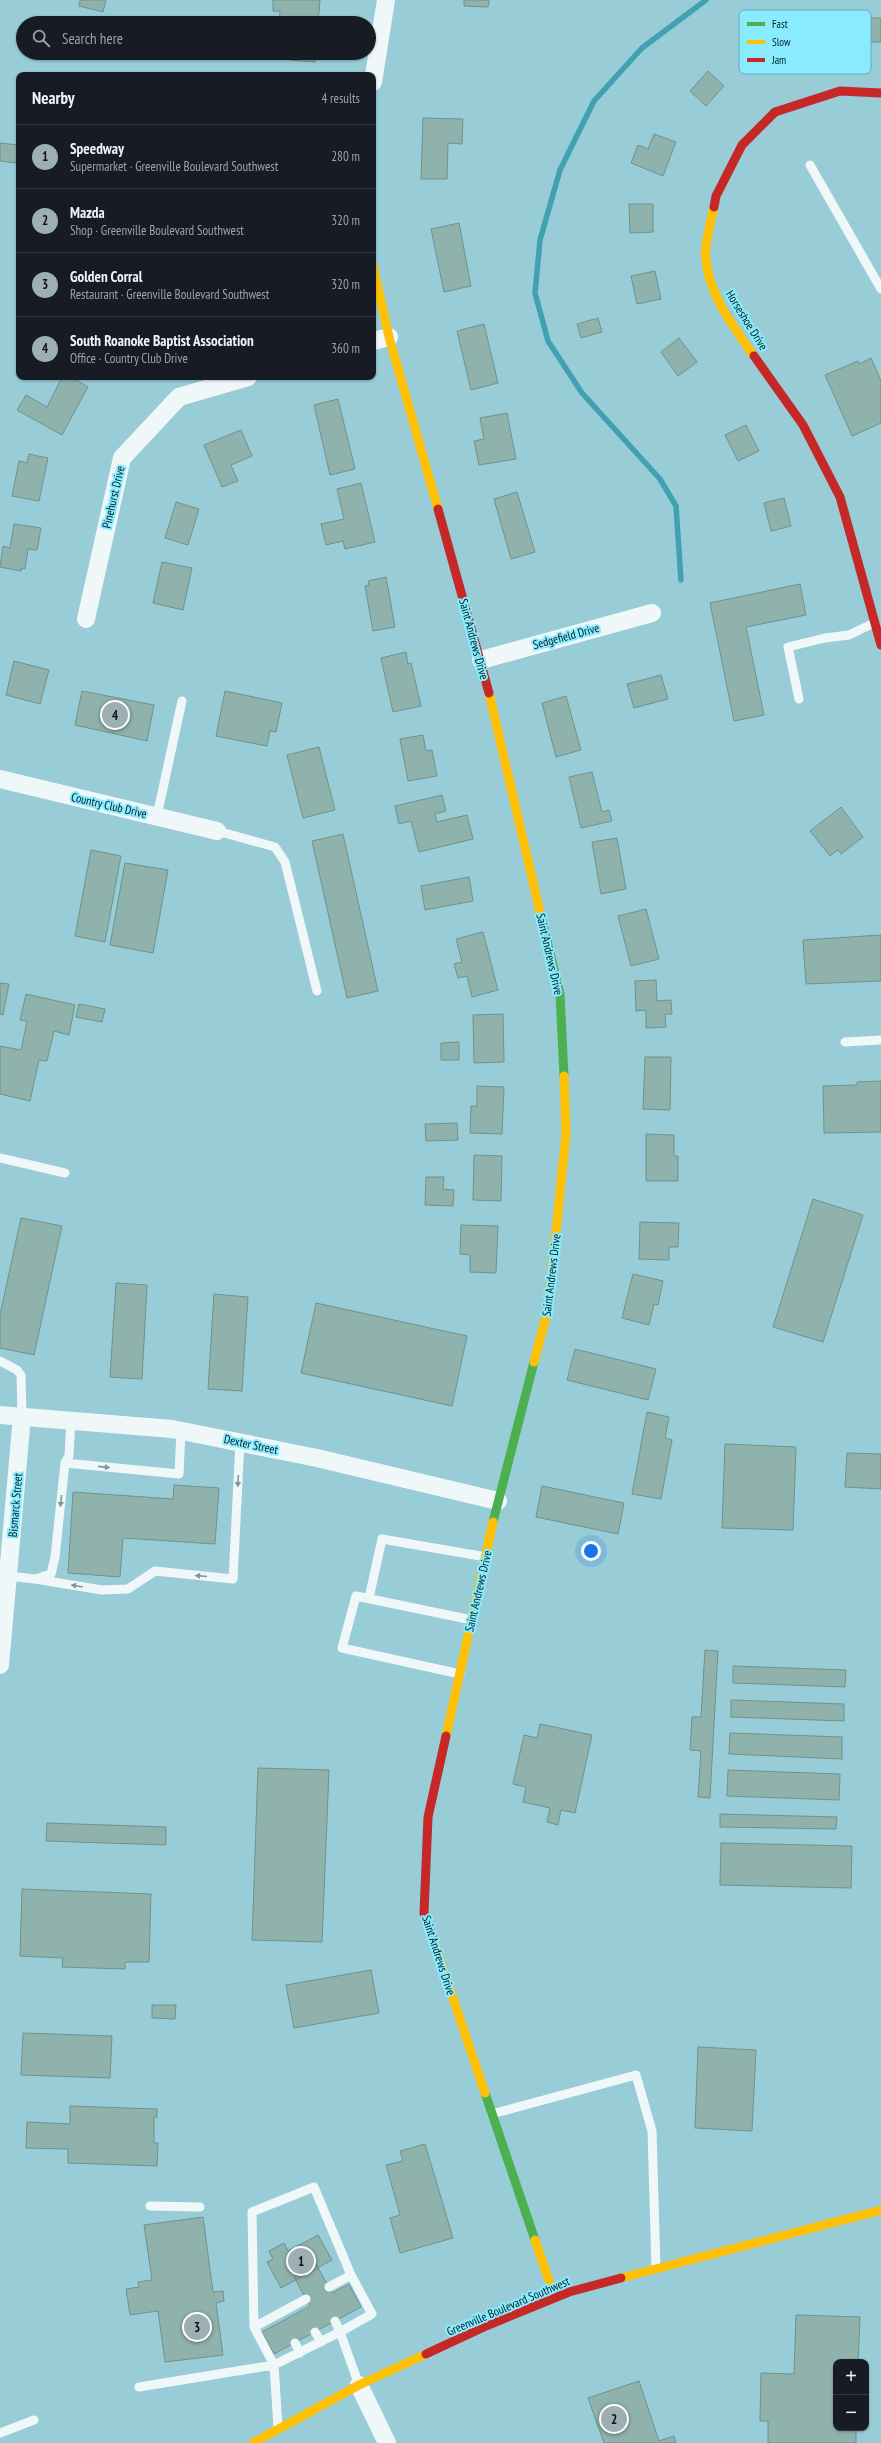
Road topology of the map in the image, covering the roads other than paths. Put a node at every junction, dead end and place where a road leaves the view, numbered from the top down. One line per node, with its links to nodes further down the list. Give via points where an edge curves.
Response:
1 (386, 0): 2 (street)
2 (375, 72)
3 (881, 93): 11 (main road, Horseshoe Drive, via 840,91 775,112 742,145 716,196 706,247 710,283 739,334 803,425 840,497)
4 (810, 165): 5 (lane)
5 (881, 289)
6 (376, 293): 7 (main road, Saint Andrews Drive)
7 (381, 339): 13 (main road, Saint Andrews Drive)
8 (238, 380): 10 (street, Pinehurst Drive, via 179,397 122,458)
9 (652, 612): 13 (street, Sedgefield Drive)
10 (86, 618)
11 (874, 623): 12 (main road, Horseshoe Drive); 14 (lane, via 849,635 788,647)
12 (881, 645)
13 (481, 660): 31 (main road, Saint Andrews Drive, via 560,994 566,1134 548,1309)
14 (799, 699)
15 (182, 701): 17 (lane)
16 (0, 779): 17 (street, Country Club Drive)
17 (157, 816): 18 (street, Country Club Drive)
18 (217, 831): 19 (lane, via 276,848 282,857)
19 (318, 991)
20 (881, 1040): 21 (lane)
21 (845, 1042)
22 (0, 1158): 23 (lane)
23 (65, 1173)
24 (0, 1361): 26 (lane, via 17,1370 20,1375)
25 (0, 1415): 26 (street, Dexter Street)
26 (22, 1416): 27 (street, Dexter Street); 33 (street, Bismarck Street)
27 (71, 1420): 28 (street, Dexter Street); 30 (lane, via 69,1456)
28 (181, 1430): 29 (street, Dexter Street); 30 (lane, one-way to 28, via 179,1474)
29 (240, 1442): 31 (street, Dexter Street); 34 (lane, one-way to 34, via 233,1579 155,1571 128,1589 102,1590)
30 (65, 1463): 34 (lane, one-way to 34, via 51,1574)
31 (498, 1501): 32 (main road, Saint Andrews Drive)
32 (486, 1557): 35 (lane, via 382,1539); 37 (main road, Saint Andrews Drive)
33 (8, 1576): 34 (lane); 36 (street, Bismarck Street)
34 (35, 1579)
35 (369, 1598): 37 (lane); 39 (lane, via 356,1596 342,1648)
36 (3, 1604): 38 (street, Bismarck Street)
37 (472, 1620): 39 (main road, Saint Andrews Drive)
38 (0, 1665)
39 (460, 1674): 40 (main road, Saint Andrews Drive, via 428,1817 424,1913)
40 (492, 2114): 44 (lane, via 636,2075 652,2131); 47 (main road, Saint Andrews Drive)
41 (150, 2206): 42 (lane)
42 (200, 2207)
43 (881, 2210): 44 (main road, Greenville Boulevard Southwest)
44 (656, 2269): 47 (main road, Greenville Boulevard Southwest)
45 (351, 2275): 46 (lane); 50 (lane, via 314,2187 252,2212); 52 (lane, via 372,2314)
46 (329, 2287)
47 (555, 2298): 57 (main road, Greenville Boulevard Southwest, via 486,2326)
48 (303, 2304): 50 (lane, via 280,2318)
49 (335, 2321): 52 (lane)
50 (254, 2327): 56 (lane)
51 (315, 2332): 53 (lane)
52 (340, 2332): 53 (lane); 57 (lane)
53 (321, 2342): 55 (lane)
54 (294, 2343): 55 (lane)
55 (300, 2352): 56 (lane)
56 (274, 2365): 58 (lane); 60 (lane)
57 (359, 2385): 60 (main road, Greenville Boulevard Southwest); 63 (street)
58 (139, 2388)
59 (34, 2420): 61 (lane)
60 (278, 2428): 62 (main road, Greenville Boulevard Southwest)
61 (0, 2433)
62 (253, 2443)
63 (387, 2443)

